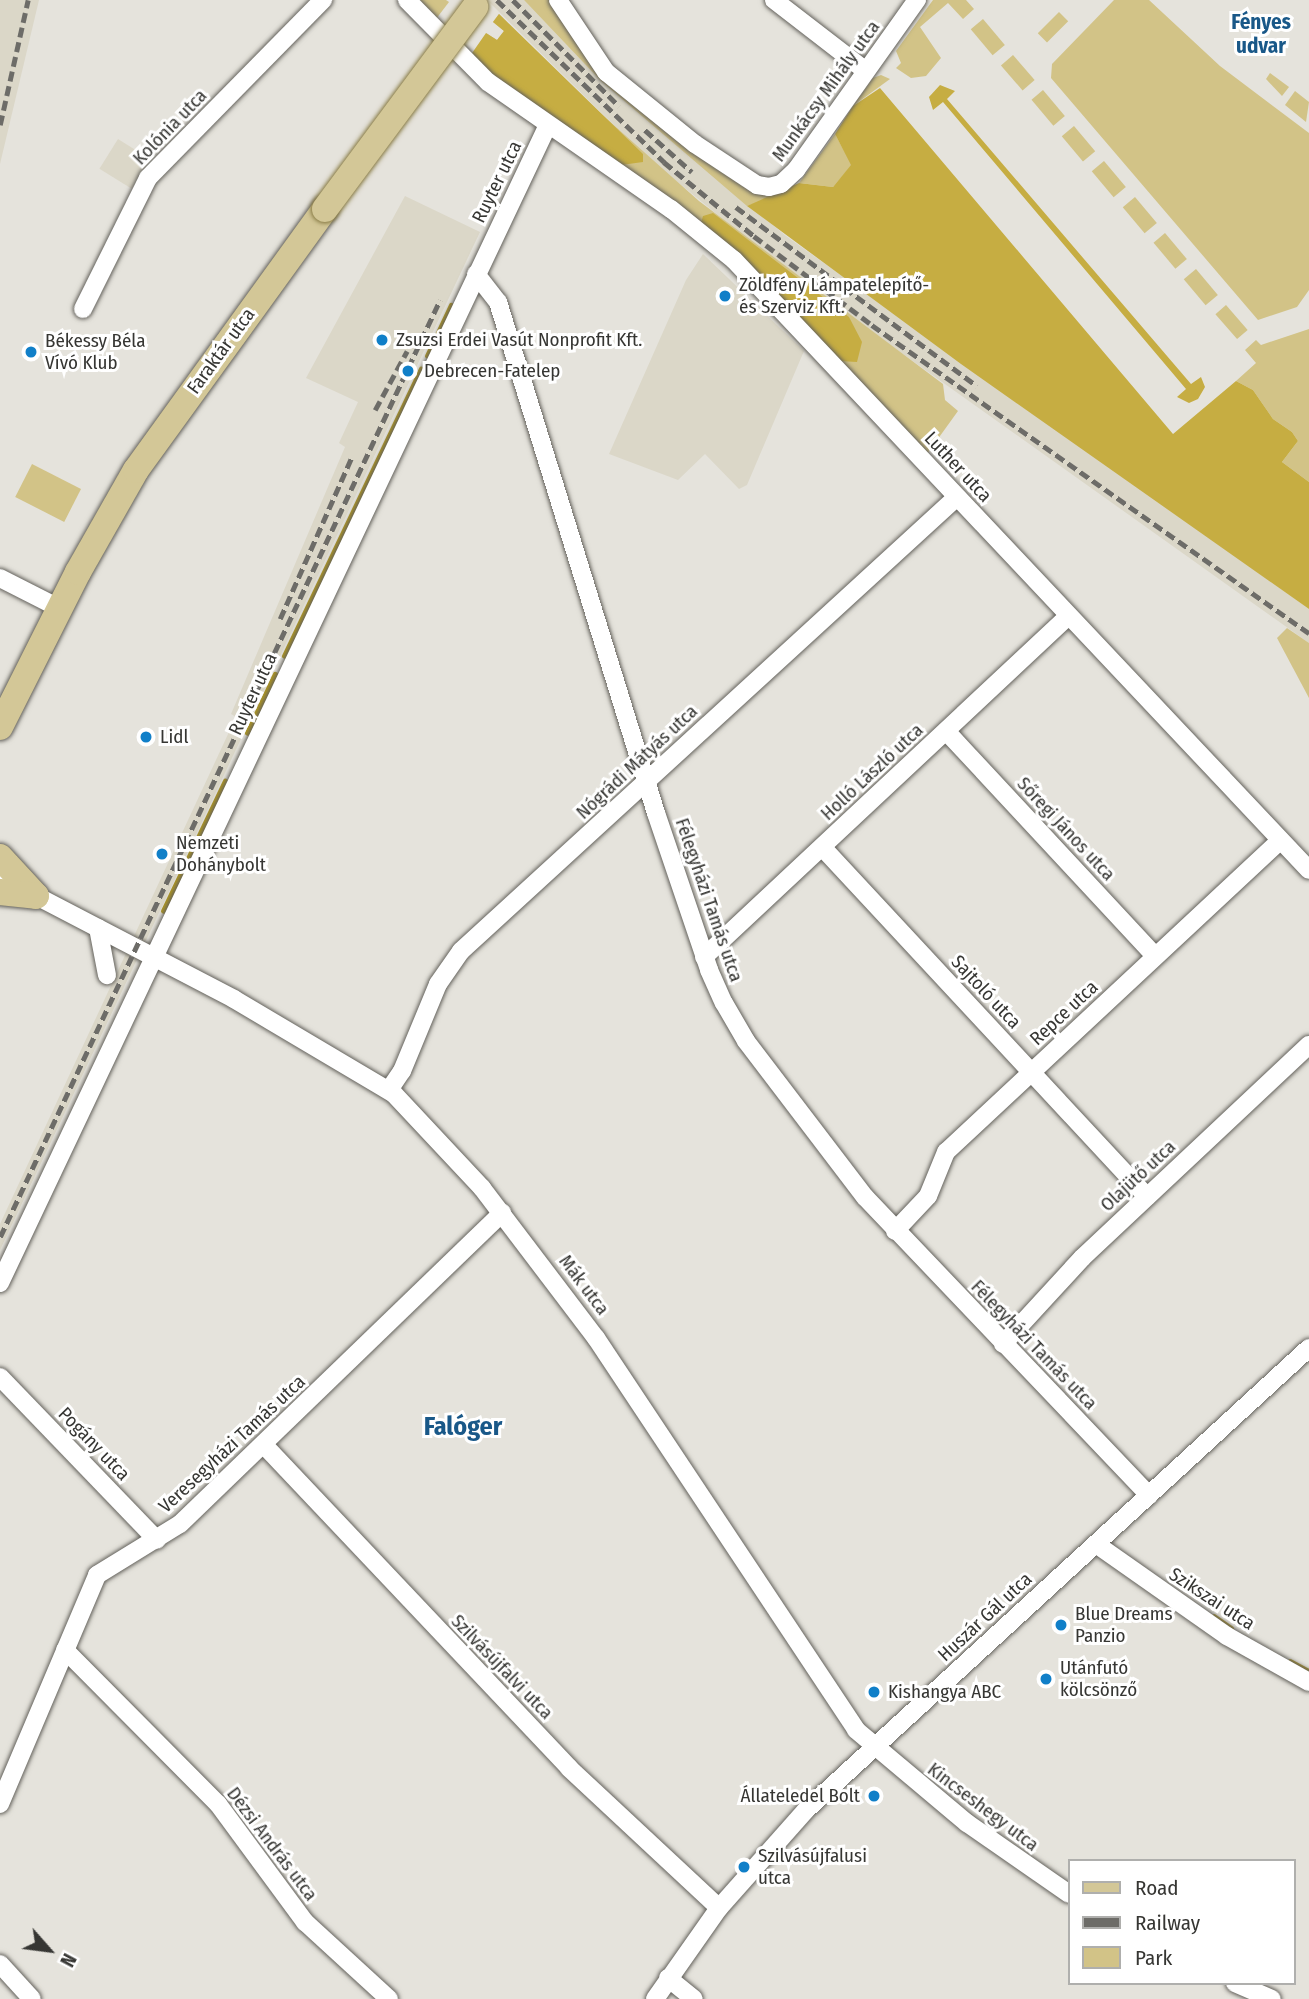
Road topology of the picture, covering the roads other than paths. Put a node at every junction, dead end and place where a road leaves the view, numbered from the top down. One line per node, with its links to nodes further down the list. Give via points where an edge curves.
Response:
1 (323, 0): 10 (street, Kolónia utca, via 148,178)
2 (407, 0): 8 (street, Luther utca, via 480,75)
3 (481, 0): 13 (main road, Faraktár utca, bridge, via 136,470)
4 (558, 0): 7 (street, Munkácsy Mihály utca, via 606,72 695,144 757,185 775,186 791,176)
5 (774, 0): 7 (street)
6 (917, 0): 7 (street, Munkácsy Mihály utca)
7 (866, 71)
8 (548, 125): 9 (street, Ruyter utca); 11 (street, Luther utca, via 646,191 726,253)
9 (476, 274): 17 (street, Félegyházi Tamás utca, via 498,302); 26 (street, Ruyter utca)
10 (83, 309)
11 (957, 497): 14 (street, Luther utca); 17 (street, Nógrádi Mátyás utca)
12 (0, 578): 13 (street)
13 (59, 608): 15 (main road, Faraktár utca)
14 (1068, 616): 16 (street, Holló László utca); 18 (street, Luther utca)
15 (0, 727)
16 (946, 731): 19 (street, Holló László utca); 28 (street, Sőregi János utca)
17 (647, 781): 27 (street, Félegyházi Tamás utca); 32 (street, Nógrádi Mátyás utca, via 450,964)
18 (1280, 840): 21 (street, Luther utca); 28 (street, Repce utca)
19 (823, 848): 27 (street, Holló László utca); 31 (street, Sajtoló utca)
20 (0, 857): 24 (main road)
21 (1309, 870)
22 (0, 877): 24 (street, Mák utca)
23 (0, 892): 24 (main road)
24 (36, 896): 25 (street, Mák utca)
25 (99, 929): 26 (street, Mák utca); 29 (street)
26 (153, 956): 32 (street, Mák utca); 36 (street, Ruyter utca)
27 (704, 957): 35 (street, Félegyházi Tamás utca, via 746,1041 839,1166)
28 (1156, 957): 31 (street, Repce utca)
29 (107, 975)
30 (1309, 1045): 33 (street, Olajütő utca)
31 (1031, 1072): 33 (street, Sajtoló utca); 35 (street, Repce utca, via 943,1155 928,1196)
32 (389, 1090): 34 (street, Mák utca)
33 (1147, 1197): 37 (street, Olajütő utca)
34 (502, 1213): 40 (street, Veresegyházi Tamás utca); 46 (street, Mák utca, via 626,1379 851,1723)
35 (895, 1231): 37 (street, Félegyházi Tamás utca)
36 (0, 1283)
37 (1003, 1344): 41 (street, Félegyházi Tamás utca)
38 (1309, 1348): 41 (street, Huszár Gál utca)
39 (0, 1377): 42 (street, Pogány utca)
40 (264, 1445): 42 (street, Veresegyházi Tamás utca); 49 (street, Szilvásújfalvi utca, via 569,1768)
41 (1149, 1495): 43 (street, Huszár Gál utca)
42 (157, 1540): 44 (street, Veresegyházi Tamás utca, via 97,1575)
43 (1096, 1544): 45 (street, Szikszai utca, via 1227,1636); 46 (street, Huszár Gál utca)
44 (65, 1650): 47 (street, Veresegyházi Tamás utca); 54 (street, Dézsi András utca, via 218,1804 305,1922)
45 (1309, 1682)
46 (874, 1748): 48 (street, Kincseshegy utca, via 967,1823); 49 (street, Huszár Gál utca, via 777,1839)
47 (0, 1804)
48 (1068, 1893)
49 (719, 1908): 51 (street, Huszár Gál utca)
50 (0, 1964): 53 (street)
51 (668, 1978): 55 (street, Huszár Gál utca); 56 (street)
52 (1240, 1985): 57 (street)
53 (32, 1999)
54 (389, 1999)
55 (655, 1999)
56 (694, 1999)
57 (1272, 1999)

